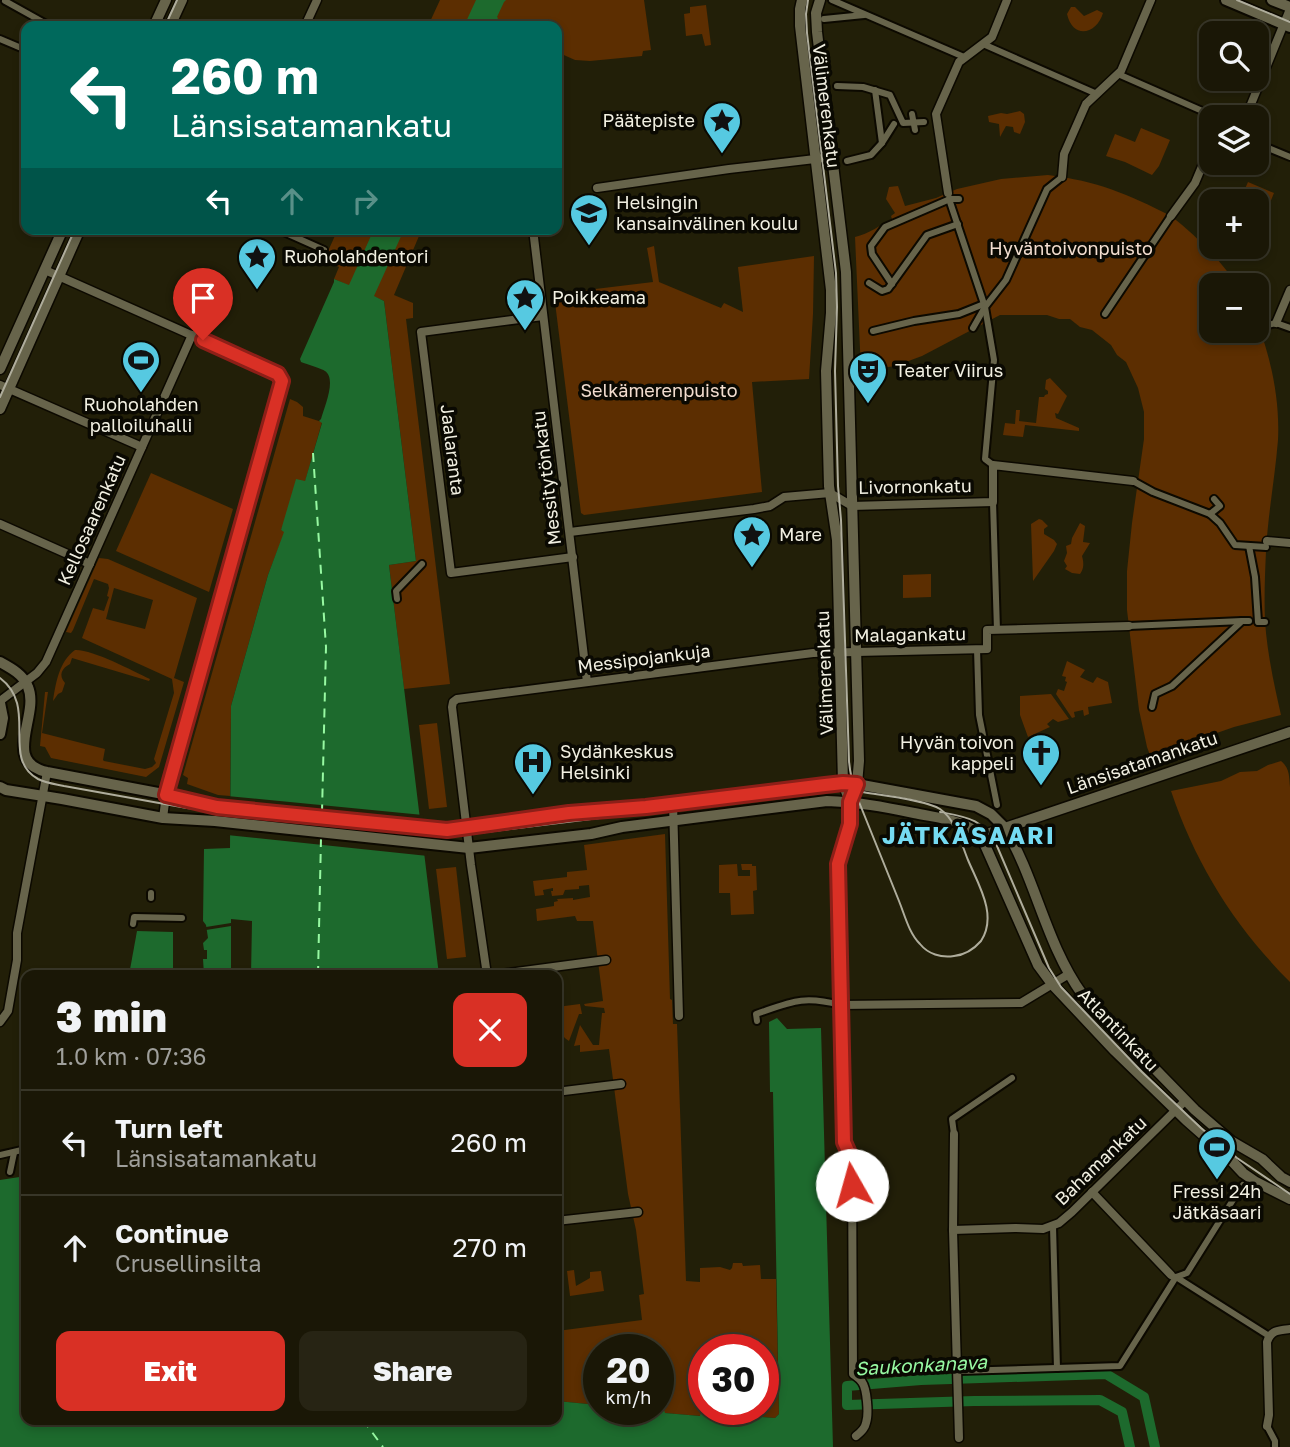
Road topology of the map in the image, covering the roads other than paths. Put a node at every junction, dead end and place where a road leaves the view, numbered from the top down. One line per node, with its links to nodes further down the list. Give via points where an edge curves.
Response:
1 (166, 0): 16 (street)
2 (182, 0): 17 (street)
3 (317, 0): 18 (street)
4 (802, 0): 40 (street, Välimerenkatu, via 800,26)
5 (820, 0): 39 (street, Välimerenkatu, via 817,32)
6 (832, 0): 13 (street)
7 (1007, 0): 21 (street, via 992,37)
8 (1151, 0): 24 (street)
9 (1226, 0): 19 (main road)
10 (1272, 0): 12 (main road)
11 (5, 1): 15 (street)
12 (1290, 8): 19 (street)
13 (866, 15): 14 (street); 23 (street)
14 (824, 19)
15 (41, 21)
16 (156, 21)
17 (172, 21)
18 (307, 21)
19 (1287, 26): 28 (street)
20 (0, 39): 22 (street)
21 (982, 44): 23 (street); 27 (street)
22 (21, 48)
23 (964, 57): 45 (street, via 936,114)
24 (1118, 74): 27 (street); 31 (street)
25 (837, 86): 26 (street)
26 (875, 90): 29 (street); 35 (street, via 888,91 903,123)
27 (1097, 94): 43 (street, via 1086,104 1064,154)
28 (1251, 105)
29 (877, 106): 30 (street); 36 (street)
30 (869, 109)
31 (1199, 110)
32 (912, 114): 35 (street)
33 (924, 122): 35 (street)
34 (894, 124): 36 (street)
35 (914, 126)
36 (882, 143): 41 (street, via 871,157)
37 (1269, 148): 38 (street)
38 (1290, 157)
39 (832, 158): 40 (street); 77 (street, Välimerenkatu, via 849,305)
40 (817, 159): 44 (street); 74 (street, Välimerenkatu, via 831,290 826,371)
41 (847, 161)
42 (1199, 174): 47 (street)
43 (1062, 177): 59 (street, via 1047,189 1006,280)
44 (597, 188)
45 (949, 196): 46 (street); 48 (street); 57 (street, via 885,227 871,246)
46 (960, 199)
47 (1171, 216): 60 (street)
48 (958, 225): 57 (street, via 927,235); 59 (street)
49 (60, 235): 54 (street)
50 (77, 235): 55 (street)
51 (290, 235): 53 (street)
52 (534, 235): 61 (street, Messitytönkatu)
53 (324, 250)
54 (45, 270): 55 (street); 68 (street)
55 (59, 276): 67 (street); 69 (street)
56 (869, 283): 57 (street, via 882,291)
57 (892, 284)
58 (1290, 290): 62 (street)
59 (985, 306): 64 (street); 66 (street); 72 (street, via 994,360 985,459)
60 (1105, 314)
61 (543, 316): 80 (street, Messitytönkatu); 84 (street, Jaalaranta, via 421,332 427,384 452,573)
62 (1276, 323): 63 (street); 65 (street)
63 (1269, 325)
64 (973, 328)
65 (1290, 328)
66 (873, 331)
67 (192, 335): 71 (street, Kellosaarenkatu); 105 (street, via 278,374 282,381)
68 (0, 369)
69 (5, 387): 70 (street); 71 (street)
70 (0, 409)
71 (142, 447): 86 (street, Kellosaarenkatu)
72 (993, 466): 73 (street, Livornonkatu); 76 (street, Livornonkatu)
73 (1133, 481): 78 (street)
74 (830, 493): 77 (street, Livornonkatu); 80 (street, via 784,497 754,509); 92 (street, Välimerenkatu, via 836,529)
75 (1214, 499): 78 (street, via 1220,506)
76 (993, 502): 77 (street, Livornonkatu); 90 (street)
77 (852, 506): 93 (street, Välimerenkatu)
78 (1210, 514): 83 (street, via 1235,545)
79 (0, 524): 86 (street)
80 (570, 532): 84 (street, Messitytönkatu)
81 (1290, 543): 82 (street)
82 (1267, 544): 83 (street)
83 (1249, 546): 88 (street, via 1258,622)
84 (573, 557): 96 (street, Messitytönkatu)
85 (423, 563): 87 (street, via 397,591)
86 (90, 564): 95 (street, Kellosaarenkatu, via 43,668)
87 (397, 599)
88 (1265, 622)
89 (1129, 626): 90 (street); 98 (street, via 1246,621 1172,686 1155,694)
90 (997, 630): 91 (street, Malagankatu, via 987,630 987,649)
91 (977, 649): 93 (street, Malagankatu); 109 (street, via 979,715)
92 (840, 652): 93 (street, Malagankatu); 96 (street, Messipojankuja); 102 (street, Välimerenkatu)
93 (856, 652): 103 (street, Välimerenkatu)
94 (0, 662): 95 (main road)
95 (26, 682): 97 (street, Kellosaarenkatu); 101 (main road, via 31,698 25,756)
96 (587, 682): 112 (street, Messipojankuja, via 453,702)
97 (0, 702): 100 (main road)
98 (1152, 707)
99 (1290, 732): 113 (street, Länsisatamankatu)
100 (0, 734)
101 (47, 772): 105 (main road); 106 (street)
102 (843, 783): 103 (main road); 107 (street, Välimerenkatu); 108 (main road)
103 (857, 784): 107 (street, Välimerenkatu); 113 (main road, via 976,806)
104 (0, 787): 106 (main road)
105 (166, 795): 110 (street); 112 (main road, via 217,807 447,830)
106 (43, 796): 110 (main road); 126 (street, via 17,933 8,1011)
107 (850, 802): 111 (main road); 114 (main road, via 957,822); 123 (street, via 850,824 838,864)
108 (673, 804): 111 (street); 112 (main road)
109 (996, 804)
110 (163, 818): 115 (main road)
111 (674, 821): 115 (main road); 125 (street)
112 (466, 827): 115 (street)
113 (1005, 828): 114 (street, Länsisatamankatu); 121 (street, Atlantinkatu)
114 (981, 836): 122 (street, Atlantinkatu, via 1038,965)
115 (469, 848): 119 (street)
116 (182, 918): 117 (street, via 134,917)
117 (133, 924)
118 (606, 960): 120 (street)
119 (486, 970)
120 (531, 970)
121 (1069, 974): 122 (street); 130 (street, Atlantinkatu)
122 (1052, 984): 123 (street, via 1021,1003); 130 (street, Atlantinkatu, via 1115,1051)
123 (840, 1005): 124 (street, via 797,1000 757,1018); 150 (street, via 844,1142 852,1160 853,1374 863,1383 867,1413 867,1422)
124 (748, 1014)
125 (679, 1016)
126 (0, 1022)
127 (1012, 1078): 131 (street, via 952,1119)
128 (621, 1084): 129 (street)
129 (562, 1091)
130 (1181, 1105): 136 (street, Atlantinkatu); 138 (street, Bahamankatu); 139 (street, Atlantinkatu, via 1243,1173)
131 (954, 1133): 143 (street)
132 (21, 1151): 133 (street)
133 (14, 1153): 134 (street); 135 (street)
134 (0, 1156)
135 (10, 1172)
136 (1290, 1182)
137 (1244, 1185): 144 (street, via 1187,1273)
138 (1092, 1192): 142 (street, Bahamankatu); 144 (street)
139 (1290, 1199)
140 (638, 1212): 141 (street)
141 (562, 1221)
142 (1053, 1227): 143 (street, Bahamankatu); 147 (street)
143 (953, 1230): 148 (street)
144 (1174, 1276): 146 (street); 147 (street, via 1120,1366)
145 (1290, 1329): 146 (street)
146 (1269, 1336): 149 (street)
147 (1058, 1368): 148 (street)
148 (958, 1372): 151 (street)
149 (1266, 1426): 152 (street)
150 (856, 1436)
151 (959, 1438)
152 (1275, 1447)

